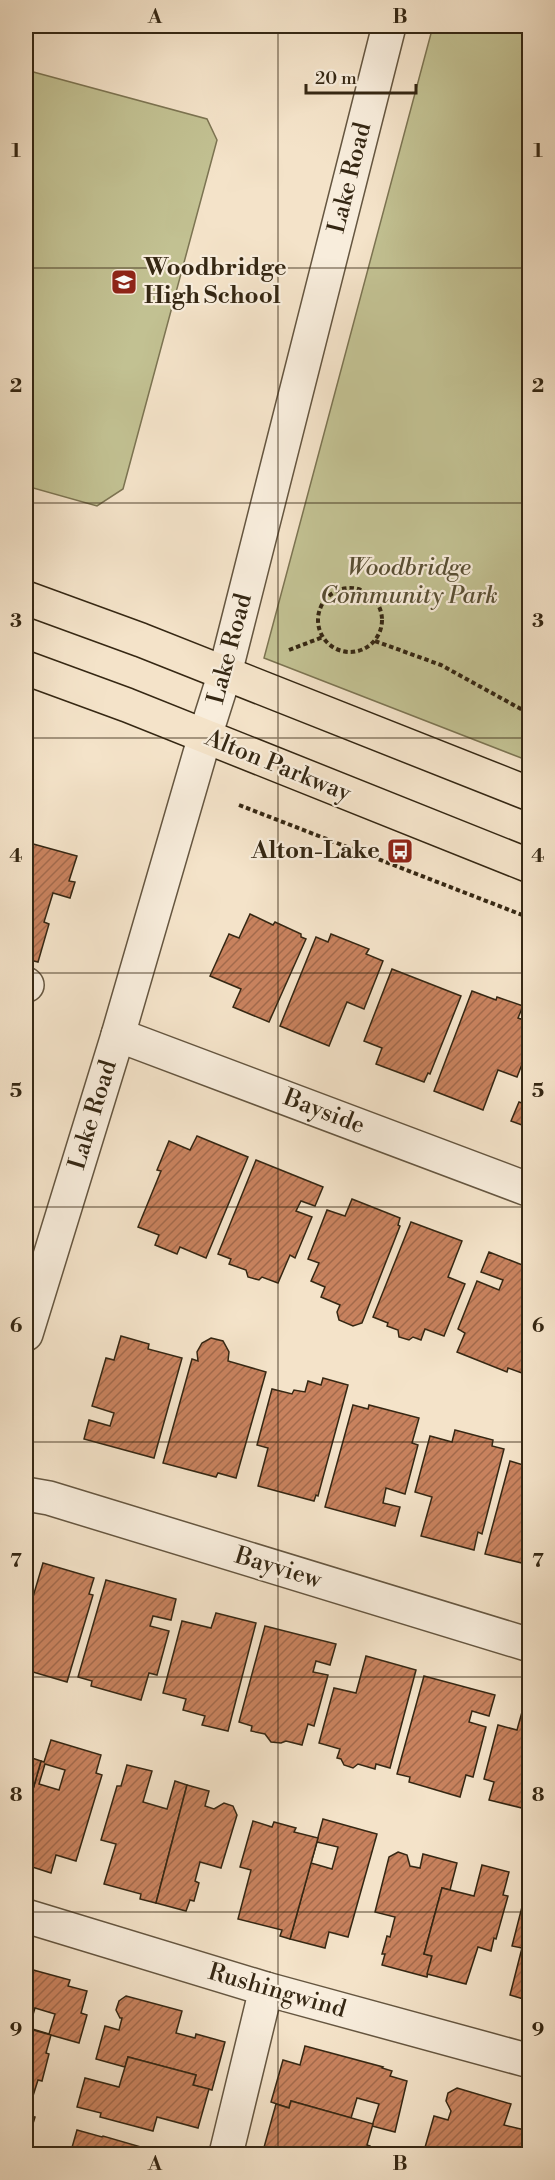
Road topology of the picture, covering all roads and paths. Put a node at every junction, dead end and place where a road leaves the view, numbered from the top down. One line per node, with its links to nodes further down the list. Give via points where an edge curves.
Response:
1 (389, 26): 7 (street, Lake Road)
2 (26, 598): 7 (main road)
3 (323, 637): 4 (path, via 328,645 350,652 363,650); 4 (path, via 318,618 321,605 330,595 347,587 359,588 380,606 383,619); 5 (path)
4 (375, 641): 8 (path, via 441,665)
5 (289, 650)
6 (26, 668): 9 (main road, Alton Parkway)
7 (225, 673): 9 (street, Lake Road); 10 (main road)
8 (530, 714)
9 (205, 736): 12 (main road, Alton Parkway); 14 (street, Lake Road)
10 (530, 794)
11 (239, 805): 13 (path)
12 (530, 866)
13 (530, 918)
14 (118, 1035): 15 (street, Bayside); 16 (street, Lake Road)
15 (530, 1190)
16 (27, 1322)
17 (26, 1494): 18 (street, Bayview, via 49,1497)
18 (530, 1645)
19 (26, 1916): 20 (street, Rushingwind)
20 (267, 1989): 21 (street, Rushingwind); 22 (street)
21 (530, 2061)
22 (226, 2154)

